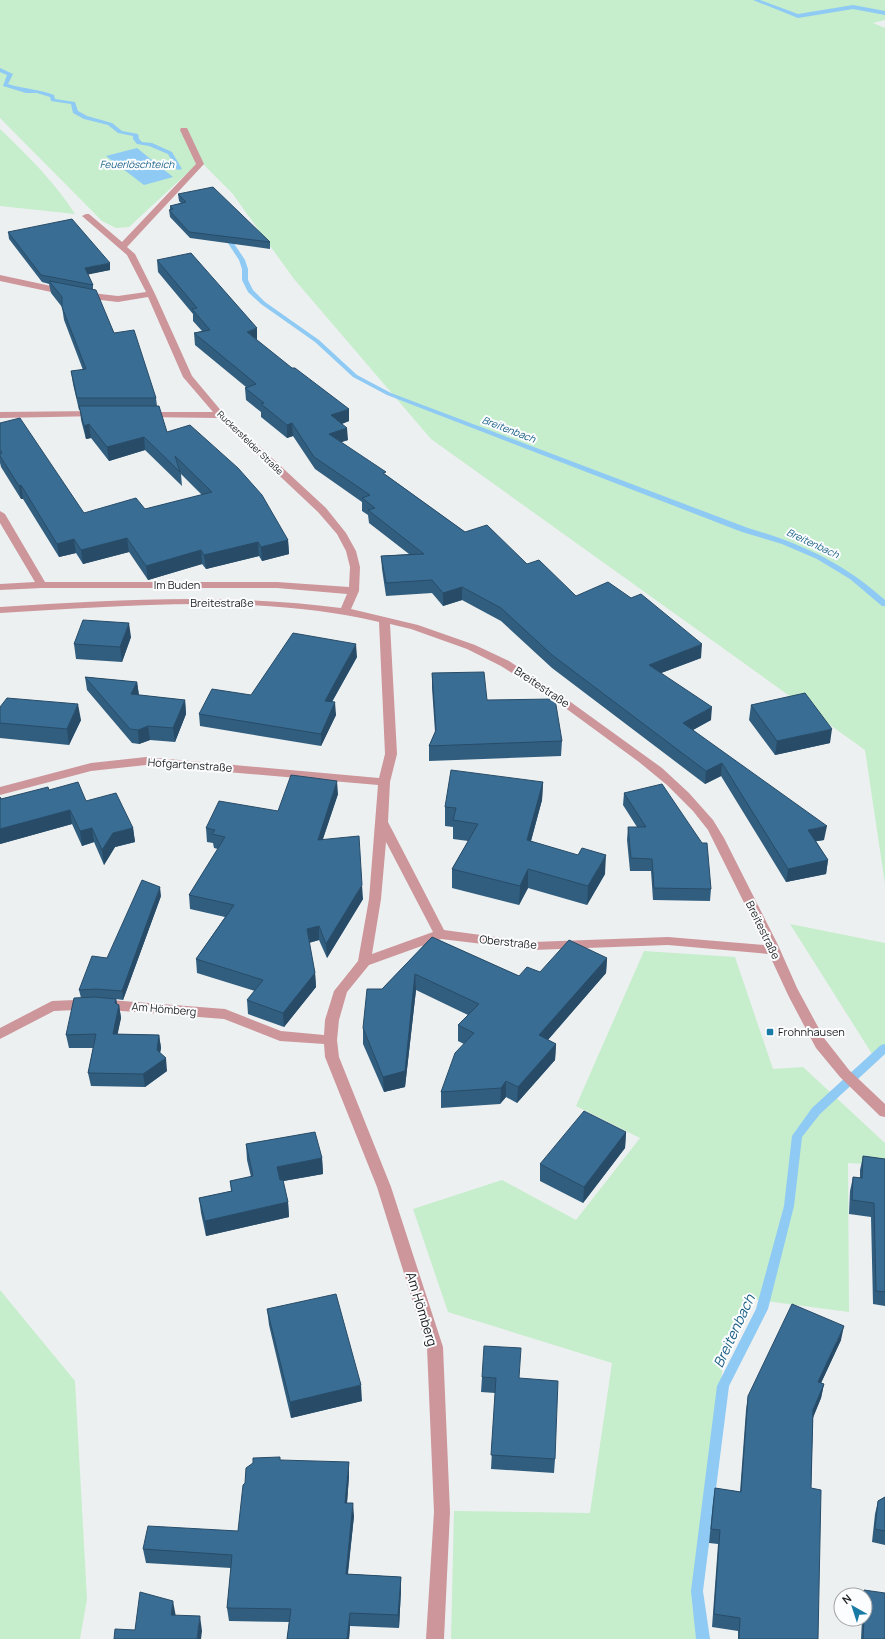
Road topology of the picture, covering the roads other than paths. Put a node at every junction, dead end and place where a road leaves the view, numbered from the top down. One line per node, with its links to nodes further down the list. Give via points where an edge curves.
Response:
1 (184, 130): 3 (street, via 200,164)
2 (86, 216): 3 (street, Ruckersfelder Straße)
3 (123, 246): 5 (street, Ruckersfelder Straße, via 131,254)
4 (0, 278): 5 (street, via 93,297 118,299)
5 (151, 294): 9 (street, Ruckersfelder Straße, via 188,377)
6 (104, 414): 8 (street)
7 (134, 414): 9 (street)
8 (0, 415)
9 (220, 415): 13 (street, Ruckersfelder Straße, via 322,510 341,533 351,551 355,567)
10 (0, 514): 11 (street)
11 (42, 584): 12 (street, Im Buden); 13 (street, Im Buden, via 277,585)
12 (0, 587)
13 (354, 591): 15 (street, Ruckersfelder Straße)
14 (0, 610): 15 (street, Breitestraße, via 212,602 275,603)
15 (344, 612): 16 (street, Breitestraße)
16 (384, 620): 17 (street, via 391,754); 21 (street, Breitestraße, via 425,630 472,647 511,666 542,685 657,771 688,798 710,824)
17 (384, 782): 18 (street, Hofgartenstraße, via 146,761 91,767); 19 (street)
18 (0, 791)
19 (382, 822): 20 (street); 22 (street, via 375,899)
20 (440, 934): 21 (street, Oberstraße, via 533,946 668,941); 22 (street)
21 (773, 950): 25 (street, Breitestraße, via 798,1004 822,1047 864,1094)
22 (364, 962): 24 (street, Am Hömberg, via 341,991 332,1020)
23 (0, 1034): 24 (street, Am Hömberg, via 52,1006 97,1004 225,1014 280,1036)
24 (330, 1040): 26 (street, Am Hömberg, via 332,1056 384,1187 435,1347 442,1512)
25 (885, 1112)
26 (435, 1639)

